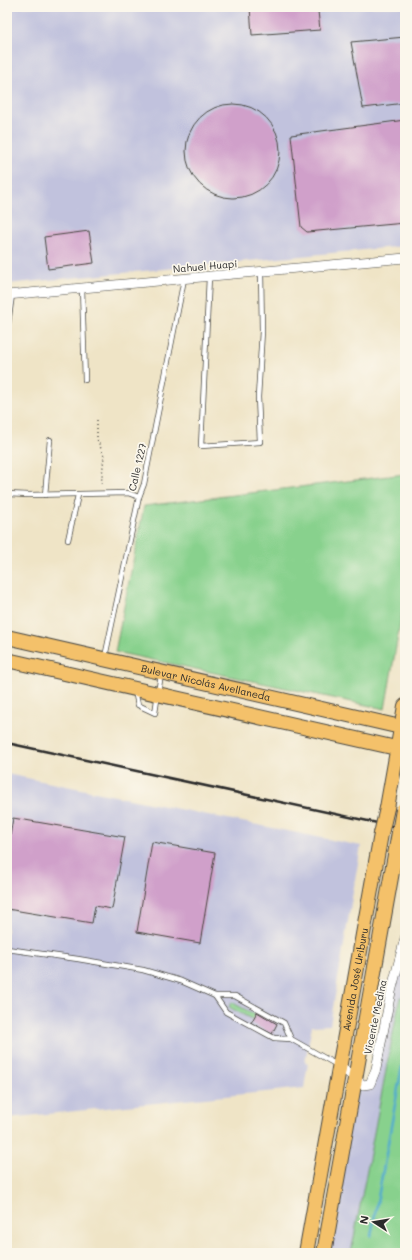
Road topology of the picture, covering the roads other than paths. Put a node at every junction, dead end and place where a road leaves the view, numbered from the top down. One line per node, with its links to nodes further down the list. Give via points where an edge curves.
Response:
1 (405, 258): 2 (street, Nahuel Huapi)
2 (261, 272): 3 (street, Nahuel Huapi); 3 (lane, via 262,338 258,397 260,442 201,446)
3 (209, 277): 4 (street, Nahuel Huapi)
4 (184, 279): 5 (street, Nahuel Huapi); 13 (lane, Calle 1227, via 144,484)
5 (82, 288): 6 (street, Nahuel Huapi); 8 (lane)
6 (10, 295): 7 (lane)
7 (7, 331)
8 (85, 380)
9 (50, 440): 11 (lane)
10 (7, 494): 11 (lane)
11 (45, 495): 12 (lane)
12 (78, 495): 13 (lane, via 128,493); 14 (lane)
13 (139, 498): 16 (lane, Calle 1227)
14 (68, 540)
15 (7, 637): 16 (main road, Bulevar Nicolás Avellaneda)
16 (105, 659): 18 (main road, Bulevar Nicolás Avellaneda)
17 (7, 660): 19 (main road)
18 (161, 672): 19 (lane); 21 (main road, Bulevar Nicolás Avellaneda)
19 (157, 694): 22 (main road)
20 (405, 706): 21 (main road, Avenida José Uriburu)
21 (403, 728): 22 (main road, Avenida José Uriburu)
22 (401, 749): 28 (main road, Avenida José Uriburu, bridge, via 381,834)
23 (404, 806): 29 (main road, Avenida José Uriburu, bridge)
24 (405, 938): 29 (street, Vicente Medina, via 376,1069 370,1084 363,1085)
25 (7, 949): 26 (lane, via 143,970 180,981)
26 (215, 996): 27 (lane, via 226,1012 274,1038); 27 (lane, via 235,996 284,1023)
27 (291, 1039): 28 (lane)
28 (340, 1066): 29 (street); 30 (main road, Avenida José Uriburu)
29 (355, 1079): 31 (main road, Avenida José Uriburu)
30 (306, 1253)
31 (324, 1253)

